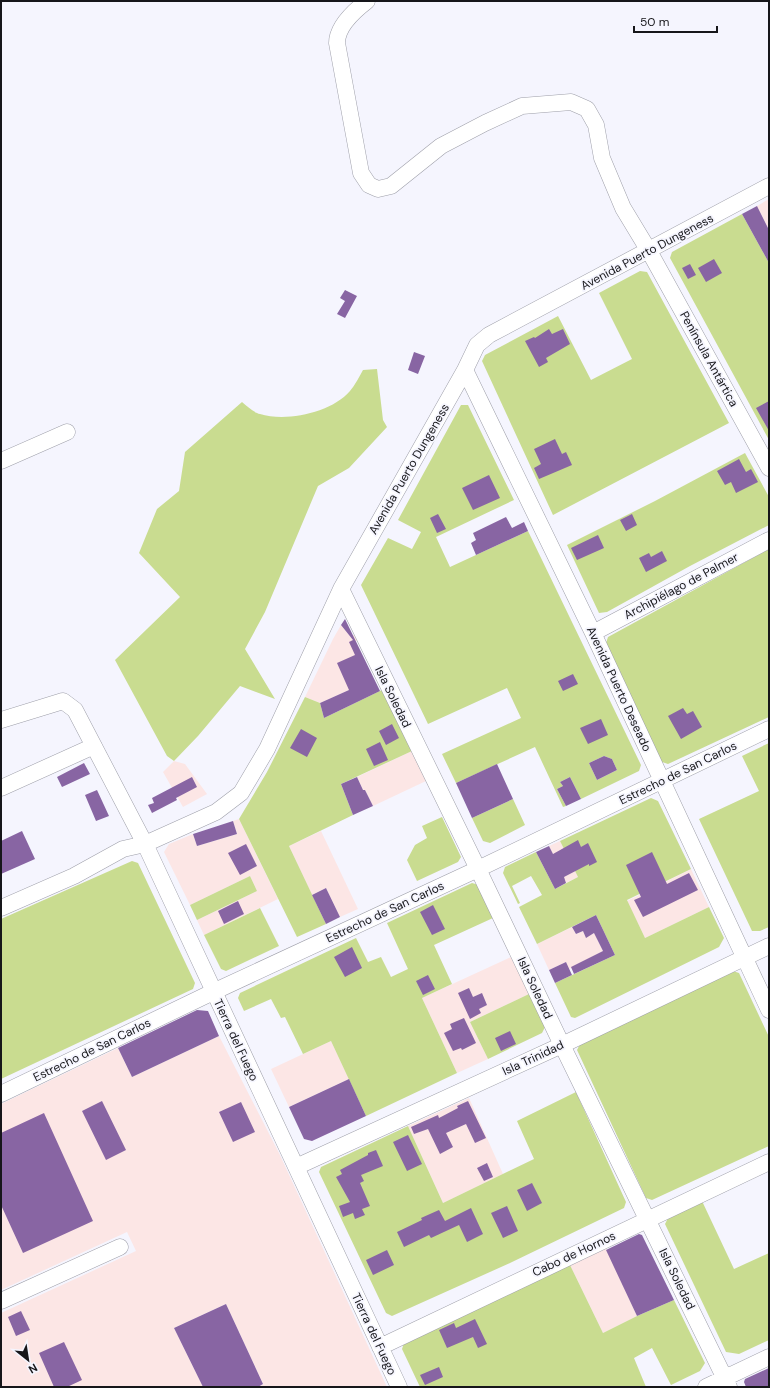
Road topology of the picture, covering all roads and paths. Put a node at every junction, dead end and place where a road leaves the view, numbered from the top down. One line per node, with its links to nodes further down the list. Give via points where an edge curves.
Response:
1 (367, 1): 3 (street, Península Antártica, via 346,20 337,36 337,43 361,173 369,184 378,189 391,186 441,146 522,106 571,102 587,109 596,125 602,158 623,208)
2 (769, 186): 3 (street, Avenida Puerto Dungeness)
3 (649, 251): 4 (street, Avenida Puerto Dungeness, via 489,335 477,345); 7 (street, Península Antártica)
4 (465, 370): 9 (street, Avenida Puerto Dungeness); 10 (street, Avenida Puerto Deseado)
5 (67, 432): 6 (street)
6 (1, 461)
7 (769, 468)
8 (769, 540): 10 (street, Archipiélago de Palmer)
9 (340, 589): 16 (street, Avenida Puerto Dungeness, via 267,749 241,793 216,812); 17 (street, Isla Soledad)
10 (593, 633): 14 (street, Avenida Puerto Deseado)
11 (1, 720): 13 (street, Tierra del Fuego, via 63,701 76,710)
12 (769, 729): 14 (street, Estrecho de San Carlos)
13 (94, 746): 15 (street); 16 (street, Tierra del Fuego)
14 (661, 780): 17 (street, Estrecho de San Carlos); 20 (street, Avenida Puerto Deseado)
15 (1, 788)
16 (145, 844): 18 (street, Avenida Puerto Dungeness, via 123,849 74,876); 21 (street, Tierra del Fuego)
17 (478, 869): 21 (street, Estrecho de San Carlos); 23 (street, Isla Soledad)
18 (1, 908)
19 (769, 946): 20 (street, Isla Trinidad)
20 (744, 958): 22 (street, Avenida Puerto Deseado); 23 (street, Isla Trinidad)
21 (214, 992): 24 (street, Estrecho de San Carlos); 26 (street, Tierra del Fuego)
22 (769, 1010)
23 (562, 1045): 26 (street, Isla Trinidad); 27 (street, Isla Soledad)
24 (1, 1094)
25 (769, 1162): 27 (street, Cabo de Hornos)
26 (296, 1167): 30 (street, Tierra del Fuego)
27 (648, 1219): 30 (street, Cabo de Hornos); 32 (street, Isla Soledad)
28 (120, 1247): 29 (street)
29 (1, 1301)
30 (380, 1346): 33 (street, Tierra del Fuego)
31 (769, 1357): 32 (street)
32 (727, 1383): 34 (street)
33 (399, 1387)
34 (706, 1387)

